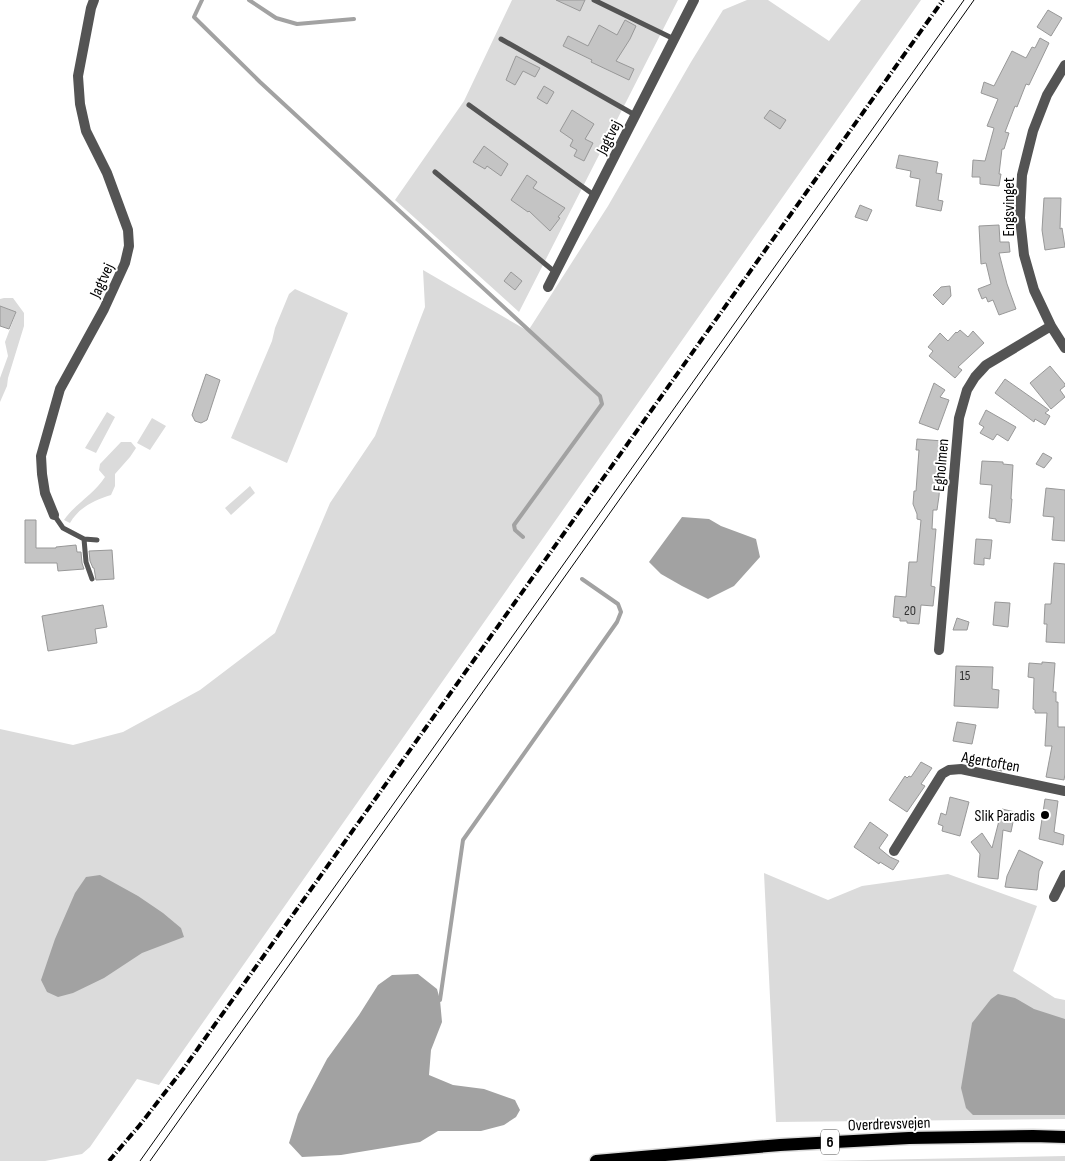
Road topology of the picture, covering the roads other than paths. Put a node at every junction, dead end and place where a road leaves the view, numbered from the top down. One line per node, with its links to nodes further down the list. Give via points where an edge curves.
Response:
1 (94, 0): 15 (street, Jagtvej, via 78,76 80,104 86,131 107,173 128,230 129,246 125,263 104,309 60,389 41,456 45,493)
2 (594, 0): 5 (lane)
3 (694, 0): 5 (street, Jagtvej)
4 (501, 39): 8 (lane)
5 (674, 39): 8 (street, Jagtvej)
6 (1065, 65): 13 (street, Engsvinget, via 1048,94 1033,132 1022,175 1020,218 1024,254 1034,290)
7 (469, 105): 10 (lane)
8 (635, 115): 10 (street, Jagtvej)
9 (435, 172): 11 (lane)
10 (595, 196): 11 (street, Jagtvej)
11 (556, 273): 12 (street, Jagtvej)
12 (548, 287)
13 (1051, 326): 14 (street, Engsvinget); 19 (street, Egholmen, via 986,365 967,390 959,418)
14 (1065, 348)
15 (54, 515): 16 (lane, Jagtvej, via 63,528)
16 (84, 539): 17 (lane, Jagtvej); 18 (lane, via 86,562)
17 (97, 540)
18 (92, 579)
19 (939, 650)
20 (1065, 791): 21 (street, Agertoften, via 961,769 949,770 942,774)
21 (894, 850)
22 (1065, 875): 23 (street)
23 (1054, 896)
24 (1065, 1137): 25 (main road, Overdrevsvejen / 6, via 899,1138)
25 (596, 1161)

